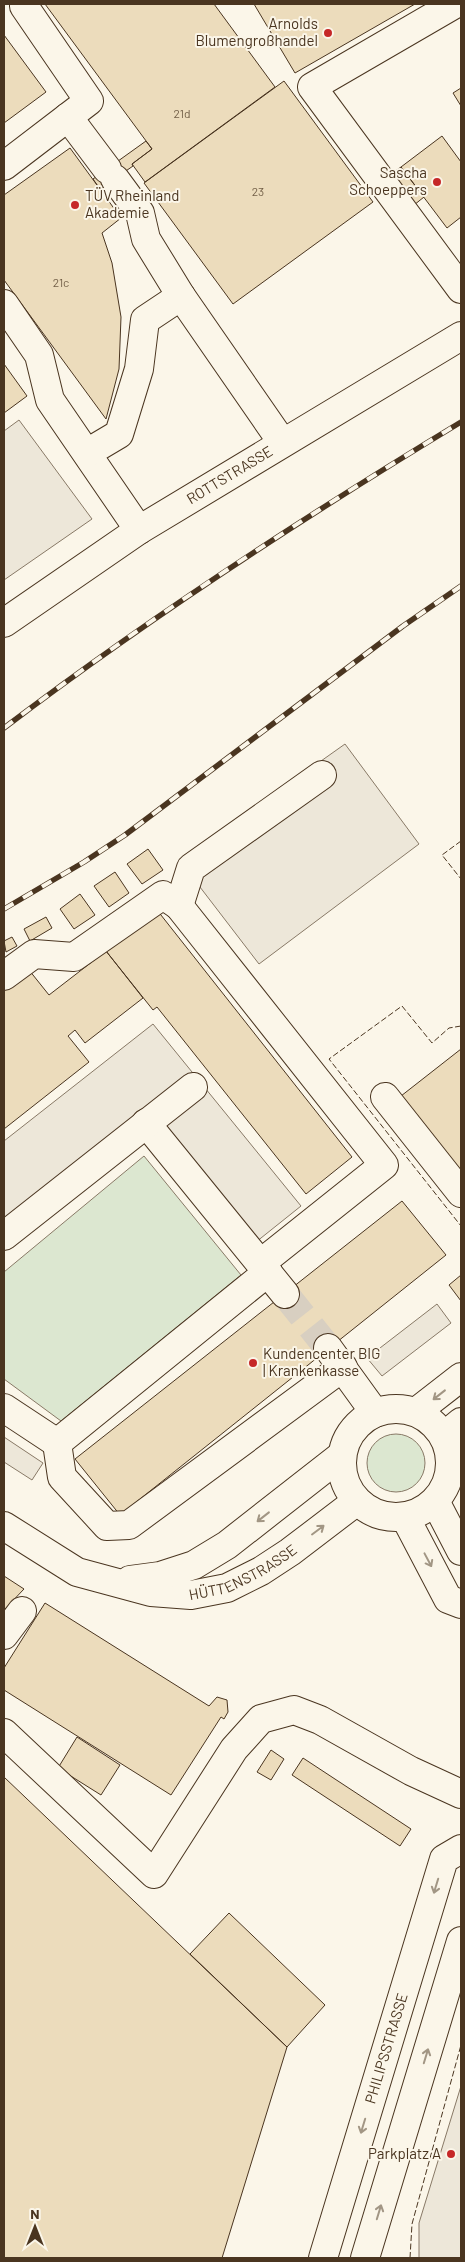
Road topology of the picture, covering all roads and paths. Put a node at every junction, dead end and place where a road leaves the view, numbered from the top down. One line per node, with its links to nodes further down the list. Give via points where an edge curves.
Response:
1 (455, 4): 5 (street, via 312,88)
2 (24, 6): 3 (street, via 89,101)
3 (68, 117): 4 (street); 6 (street, via 140,213 146,239)
4 (4, 166)
5 (461, 289)
6 (180, 296): 9 (street); 10 (street, via 145,320 139,369 119,434)
7 (4, 304): 10 (street, via 39,355 50,400)
8 (461, 336): 9 (street, ROTTSTRASSE)
9 (282, 442): 11 (street, ROTTSTRASSE)
10 (87, 454): 11 (street)
11 (139, 530): 12 (street, ROTTSTRASSE)
12 (4, 623)
13 (322, 775): 14 (street, via 191,868)
14 (179, 906): 15 (street, via 162,895 74,957 34,954); 21 (street, via 384,1165)
15 (4, 976)
16 (192, 1087): 18 (street)
17 (385, 1097): 19 (street)
18 (146, 1123): 20 (street); 21 (street)
19 (461, 1193)
20 (4, 1236)
21 (264, 1268): 22 (street); 28 (street)
22 (285, 1294)
23 (461, 1377): 25 (street, one-way to 25)
24 (4, 1408): 28 (street)
25 (416, 1412): 26 (street, via 389,1409); 27 (street, via 436,1426)
26 (375, 1413): 28 (street, via 336,1358 130,1525 107,1526 62,1477); 29 (street, via 360,1422 348,1437)
27 (452, 1429): 31 (street, via 450,1470 445,1487)
28 (57, 1443)
29 (342, 1455): 30 (street, via 347,1487); 35 (street, HÜTTENSTRASSE, one-way to 35, via 227,1545 194,1565 160,1576)
30 (357, 1501): 32 (street, via 371,1512 387,1517); 35 (street, HÜTTENSTRASSE, one-way to 30, via 151,1592 191,1595 227,1588 290,1552)
31 (435, 1501): 32 (street, via 421,1512); 34 (street)
32 (405, 1517): 36 (street, one-way to 36, via 448,1599)
33 (4, 1526): 35 (street, HÜTTENSTRASSE, via 78,1572)
34 (461, 1551)
35 (114, 1583)
36 (461, 1604)
37 (22, 1611): 38 (street)
38 (4, 1635)
39 (4, 1733): 40 (street, via 154,1874 234,1748 261,1719 294,1710 320,1720 411,1771)
40 (461, 1794)
41 (461, 1849): 43 (street, PHILIPSSTRASSE, one-way to 43, via 444,1858)
42 (461, 1941): 44 (street, one-way to 42)
43 (323, 2258)
44 (365, 2258)

